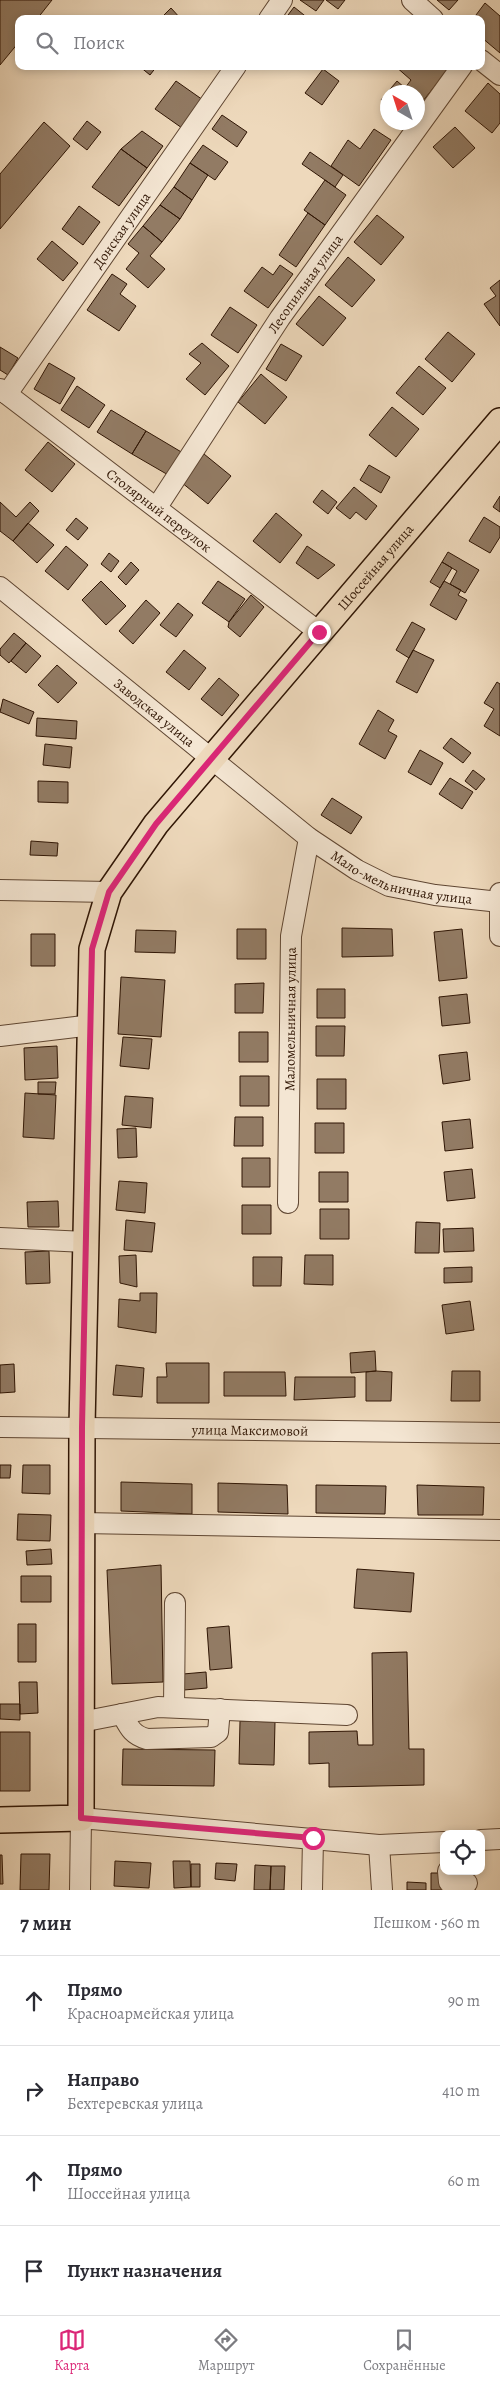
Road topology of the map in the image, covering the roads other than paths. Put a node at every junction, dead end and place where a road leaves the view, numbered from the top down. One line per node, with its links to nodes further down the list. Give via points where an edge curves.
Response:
1 (282, 0): 3 (street)
2 (412, 0): 4 (street)
3 (272, 15)
4 (429, 15)
5 (485, 63): 8 (street)
6 (233, 70): 9 (street, Донская улица)
7 (459, 70): 11 (street, Лесопильная улица, via 280,318)
8 (500, 75)
9 (4, 391): 11 (street, Столярный переулок)
10 (500, 421): 13 (main road, Шоссейная улица)
11 (157, 507): 13 (street, Столярный переулок)
12 (0, 588): 14 (street, Заводская улица)
13 (319, 632): 14 (main road, Шоссейная улица)
14 (211, 759): 15 (street, Заводская улица); 17 (main road, Шоссейная улица, via 156,824)
15 (309, 838): 18 (street, Мало-мельничная улица, via 357,870 389,886 435,895); 22 (street, Маломельничная улица, via 291,936)
16 (0, 890): 17 (street)
17 (109, 892): 20 (main road, Шоссейная улица, via 92,949)
18 (500, 899): 19 (street)
19 (500, 936)
20 (92, 1025): 21 (street); 24 (main road, Шоссейная улица)
21 (0, 1036)
22 (288, 1203)
23 (0, 1238): 24 (street)
24 (86, 1242): 26 (main road, Шоссейная улица)
25 (0, 1427): 26 (street, улица Максимовой)
26 (82, 1427): 27 (street, улица Максимовой); 28 (main road, Шоссейная улица)
27 (500, 1433)
28 (82, 1523): 29 (street); 35 (main road, Шоссейная улица)
29 (500, 1530)
30 (175, 1603): 31 (street)
31 (174, 1707): 32 (street); 33 (street)
32 (220, 1709): 33 (street, via 218,1732 211,1737 139,1737 132,1732); 34 (street)
33 (122, 1714): 35 (street)
34 (348, 1715)
35 (81, 1722): 36 (main road, Шоссейная улица)
36 (81, 1818): 37 (main road); 38 (street); 45 (street)
37 (0, 1820)
38 (313, 1838): 42 (street); 46 (street)
39 (500, 1839): 40 (street)
40 (485, 1840)
41 (440, 1842): 42 (street)
42 (379, 1845): 47 (street)
43 (448, 1875): 44 (street, via 449,1882)
44 (467, 1883)
45 (80, 1890)
46 (312, 1890)
47 (382, 1890)

